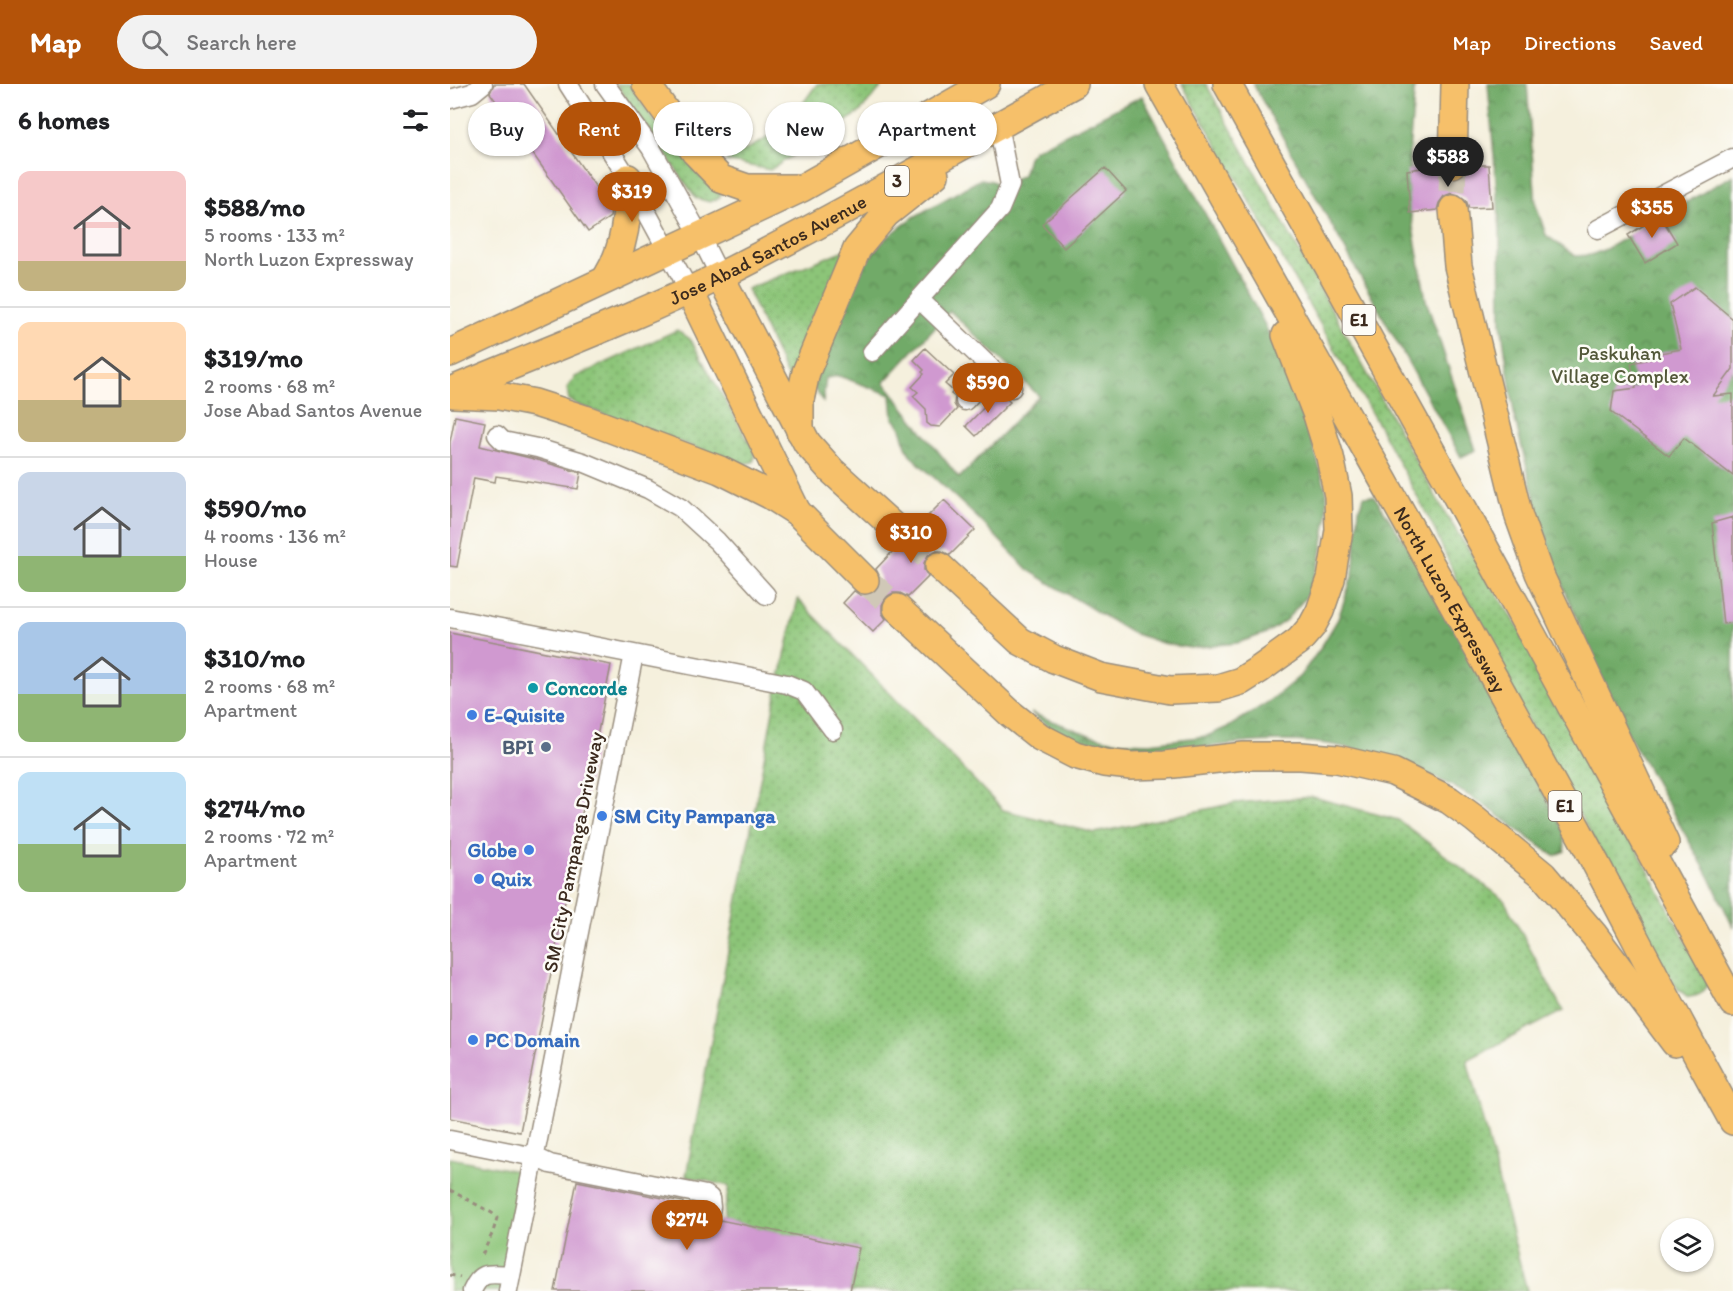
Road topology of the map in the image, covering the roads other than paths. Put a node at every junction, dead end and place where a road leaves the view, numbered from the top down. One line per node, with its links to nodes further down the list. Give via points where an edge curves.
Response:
1 (483, 84): 10 (street, via 472,93)
2 (568, 84): 14 (street)
3 (605, 84): 19 (street, via 651,148)
4 (646, 84): 15 (highway, via 695,152 721,179 747,188)
5 (986, 84): 15 (highway, Jose Abad Santos Avenue / 3)
6 (1074, 84): 11 (highway, Jose Abad Santos Avenue / 3)
7 (1159, 84): 18 (highway, North Luzon Expressway / E1)
8 (1227, 84): 43 (highway, E1)
9 (1455, 84): 13 (highway)
10 (450, 99)
11 (998, 125): 21 (highway, Jose Abad Santos Avenue / 3); 24 (street, via 1010,184 1006,198); 31 (highway, via 886,214 857,249 806,372 800,400)
12 (1733, 158): 17 (street)
13 (1453, 165)
14 (628, 178): 20 (street); 22 (highway, via 625,235)
15 (802, 188): 19 (highway, Jose Abad Santos Avenue / 3)
16 (1453, 209): 42 (highway, via 1458,266 1519,517 1539,573)
17 (1598, 229)
18 (1243, 231): 35 (highway, via 1317,415 1336,486 1339,530 1335,564 1326,595 1307,633 1241,681 1218,688 1170,690 1101,677 1020,642); 44 (highway, North Luzon Expressway / E1, via 1574,822)
19 (700, 236): 20 (highway, Jose Abad Santos Avenue / 3); 21 (street)
20 (668, 251): 22 (highway, Jose Abad Santos Avenue / 3); 23 (street)
21 (720, 276): 23 (highway, Jose Abad Santos Avenue / 3); 31 (highway)
22 (606, 279): 26 (highway, Jose Abad Santos Avenue / 3)
23 (689, 290): 29 (highway, Jose Abad Santos Avenue / 3); 33 (highway)
24 (920, 299): 25 (street); 27 (street)
25 (872, 352)
26 (450, 353)
27 (993, 370): 28 (street); 30 (street)
28 (1011, 388)
29 (450, 392): 33 (highway, via 513,398 585,419 720,470)
30 (965, 400)
31 (800, 431): 34 (highway, via 815,454)
32 (497, 435): 37 (street, via 501,441 584,462 648,489 681,508)
33 (797, 512): 36 (highway)
34 (906, 538)
35 (939, 566)
36 (865, 580)
37 (766, 595)
38 (897, 609): 44 (highway, via 1011,714 1040,736 1075,754 1131,766 1244,756 1336,759 1392,772 1449,800 1534,868 1568,903)
39 (450, 618): 40 (street)
40 (634, 654): 41 (street, via 788,684 804,691); 46 (street, SM City Pampanga Driveway)
41 (833, 730)
42 (1733, 992)
43 (1733, 1003)
44 (1733, 1121)
45 (450, 1140): 46 (street)
46 (536, 1157): 47 (street, via 550,1164 706,1195 710,1198); 49 (street, SM City Pampanga Driveway)
47 (709, 1218)
48 (469, 1283): 49 (street, via 488,1273)
49 (509, 1283)

